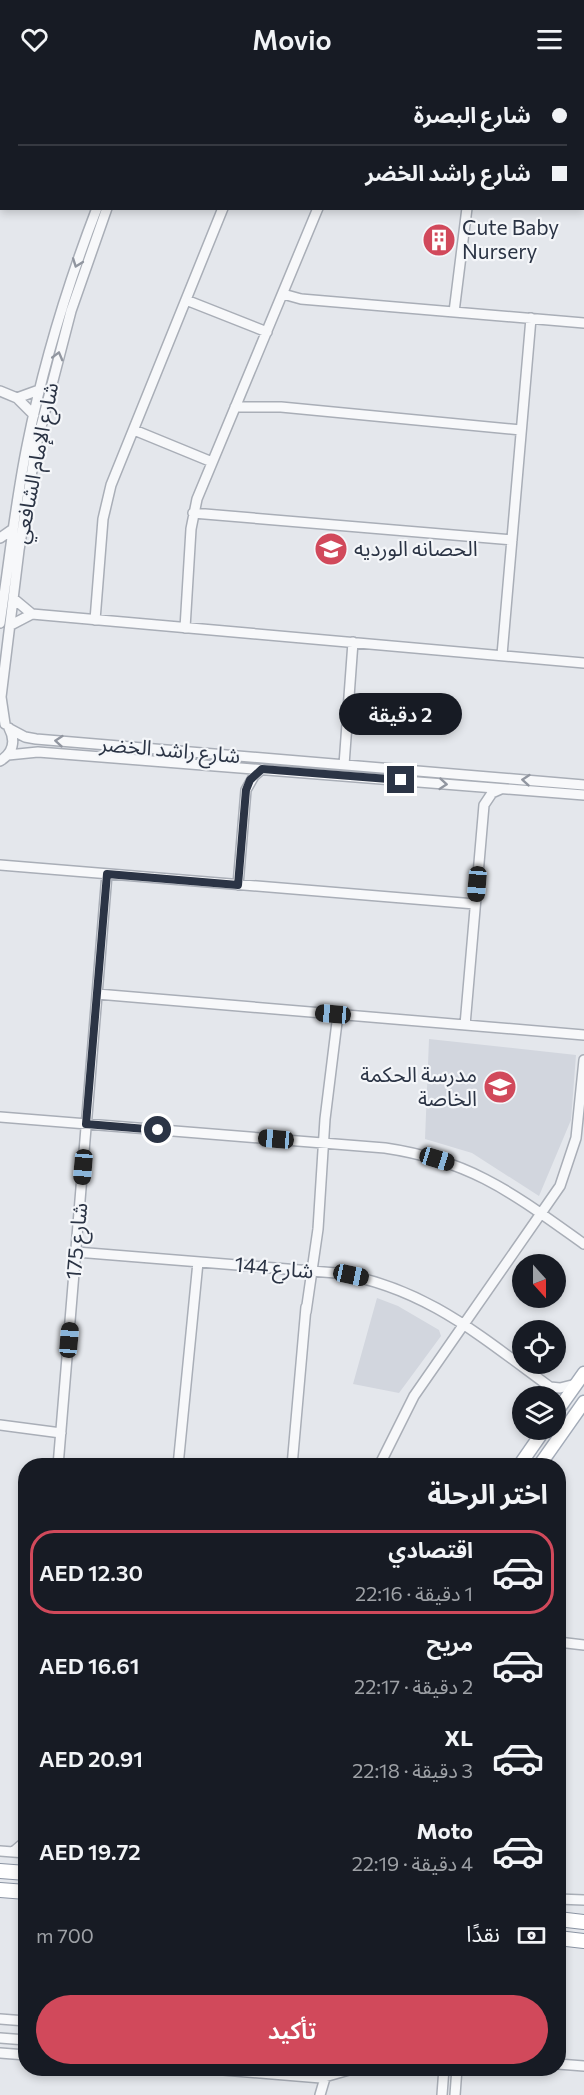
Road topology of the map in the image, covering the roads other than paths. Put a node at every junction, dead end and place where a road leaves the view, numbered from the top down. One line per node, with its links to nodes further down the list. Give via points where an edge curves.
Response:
1 (96, 210): 12 (street, شارع الإمام الشافعي, one-way to 12)
2 (106, 210): 26 (street, شارع الإمام الشافعي, one-way to 2, via 30,480 44,412 71,311)
3 (222, 210): 7 (street)
4 (317, 210): 6 (street)
5 (465, 210): 8 (street)
6 (283, 294): 8 (street, via 301,299); 11 (street)
7 (186, 300): 11 (street); 18 (street)
8 (456, 312): 9 (street)
9 (531, 318): 10 (street); 17 (street)
10 (584, 323)
11 (267, 332): 15 (street)
12 (39, 390): 14 (street); 16 (street, شارع الإمام الشافعي)
13 (0, 391): 14 (street)
14 (17, 398): 16 (street)
15 (237, 403): 17 (street); 19 (street)
16 (34, 415): 21 (street, شارع الإمام الشافعي)
17 (521, 427): 23 (street)
18 (135, 430): 19 (street); 28 (street, via 105,507)
19 (212, 462): 20 (street)
20 (193, 513): 23 (street); 31 (street)
21 (13, 529): 22 (street); 25 (street, شارع الإمام الشافعي)
22 (0, 538)
23 (512, 540): 33 (street)
24 (0, 548): 25 (street)
25 (10, 556): 29 (street, شارع الإمام الشافعي)
26 (14, 599): 27 (street); 30 (street, شارع الإمام الشافعي)
27 (32, 614): 28 (street); 30 (street)
28 (95, 620): 31 (street)
29 (0, 623)
30 (11, 625): 35 (street, شارع الإمام الشافعي, via 1,703)
31 (185, 628): 32 (street)
32 (353, 642): 33 (street); 37 (street)
33 (501, 656): 34 (street)
34 (584, 663)
35 (5, 724): 36 (street, شارع الإمام الشافعي, via 13,740); 37 (street, شارع راشد الخضر, one-way to 35, via 36,739)
36 (4, 758): 38 (street, شارع راشد الخضر, via 38,752)
37 (344, 765): 40 (street, شارع راشد الخضر, one-way to 37)
38 (236, 767): 39 (street, شارع راشد الخضر); 43 (street)
39 (262, 769): 41 (street, شارع راشد الخضر, one-way to 41); 43 (street)
40 (584, 785)
41 (471, 786): 42 (street, شارع راشد الخضر); 45 (street)
42 (501, 789): 44 (street, شارع راشد الخضر); 45 (street, via 492,793)
43 (246, 790): 48 (street)
44 (584, 795)
45 (484, 805): 49 (street)
46 (0, 865): 47 (street)
47 (107, 874): 48 (street); 50 (street, شارع 175)
48 (238, 885): 49 (street)
49 (475, 904): 52 (street)
50 (97, 994): 51 (street); 56 (street, شارع 175)
51 (335, 1014): 52 (street); 57 (street)
52 (465, 1025): 53 (street)
53 (584, 1035)
54 (584, 1060): 58 (street, via 573,1153)
55 (0, 1117): 56 (street)
56 (86, 1124): 57 (street); 60 (street, شارع 175)
57 (325, 1143): 58 (street, via 403,1151 452,1164 501,1185); 62 (street)
58 (543, 1215): 59 (street); 63 (street)
59 (584, 1244)
60 (76, 1252): 61 (street, شارع 144); 72 (street, شارع 175)
61 (195, 1261): 62 (street, شارع 144); 75 (street)
62 (312, 1271): 63 (street, شارع 144, via 351,1275 392,1286 429,1302); 76 (street)
63 (464, 1325): 66 (street, شارع 144); 77 (street, via 414,1396)
64 (584, 1373): 65 (main road)
65 (576, 1384): 67 (street); 68 (main road)
66 (549, 1386)
67 (566, 1388)
68 (566, 1398)
69 (584, 1402): 70 (main road)
70 (579, 1415): 79 (main road)
71 (0, 1425): 72 (street)
72 (61, 1430): 74 (street, شارع 175)
73 (537, 1440): 78 (main road)
74 (59, 1458)
75 (179, 1458)
76 (293, 1458)
77 (383, 1458)
78 (525, 1458)
79 (545, 1458)
80 (566, 1643): 81 (street)
81 (584, 1645)
82 (18, 1848): 84 (street)
83 (0, 1851): 84 (street)
84 (13, 1852): 85 (street)
85 (18, 1852)
86 (0, 1871): 87 (highway)
87 (18, 1872)
88 (0, 1890): 89 (highway)
89 (18, 1891)
90 (566, 1899): 91 (street)
91 (584, 1900)
92 (566, 1919): 93 (highway)
93 (584, 1922)
94 (566, 1939): 95 (highway)
95 (584, 1941)
96 (0, 2019): 97 (street)
97 (18, 2020)
98 (0, 2038): 99 (street)
99 (18, 2039)
100 (0, 2053): 101 (street)
101 (18, 2054)
102 (566, 2065): 103 (street)
103 (584, 2066)
104 (300, 2076): 108 (street)
105 (331, 2076): 108 (street)
106 (443, 2076): 110 (street)
107 (457, 2076): 111 (street)
108 (325, 2078): 109 (street)
109 (320, 2095)
110 (442, 2095)
111 (455, 2095)

